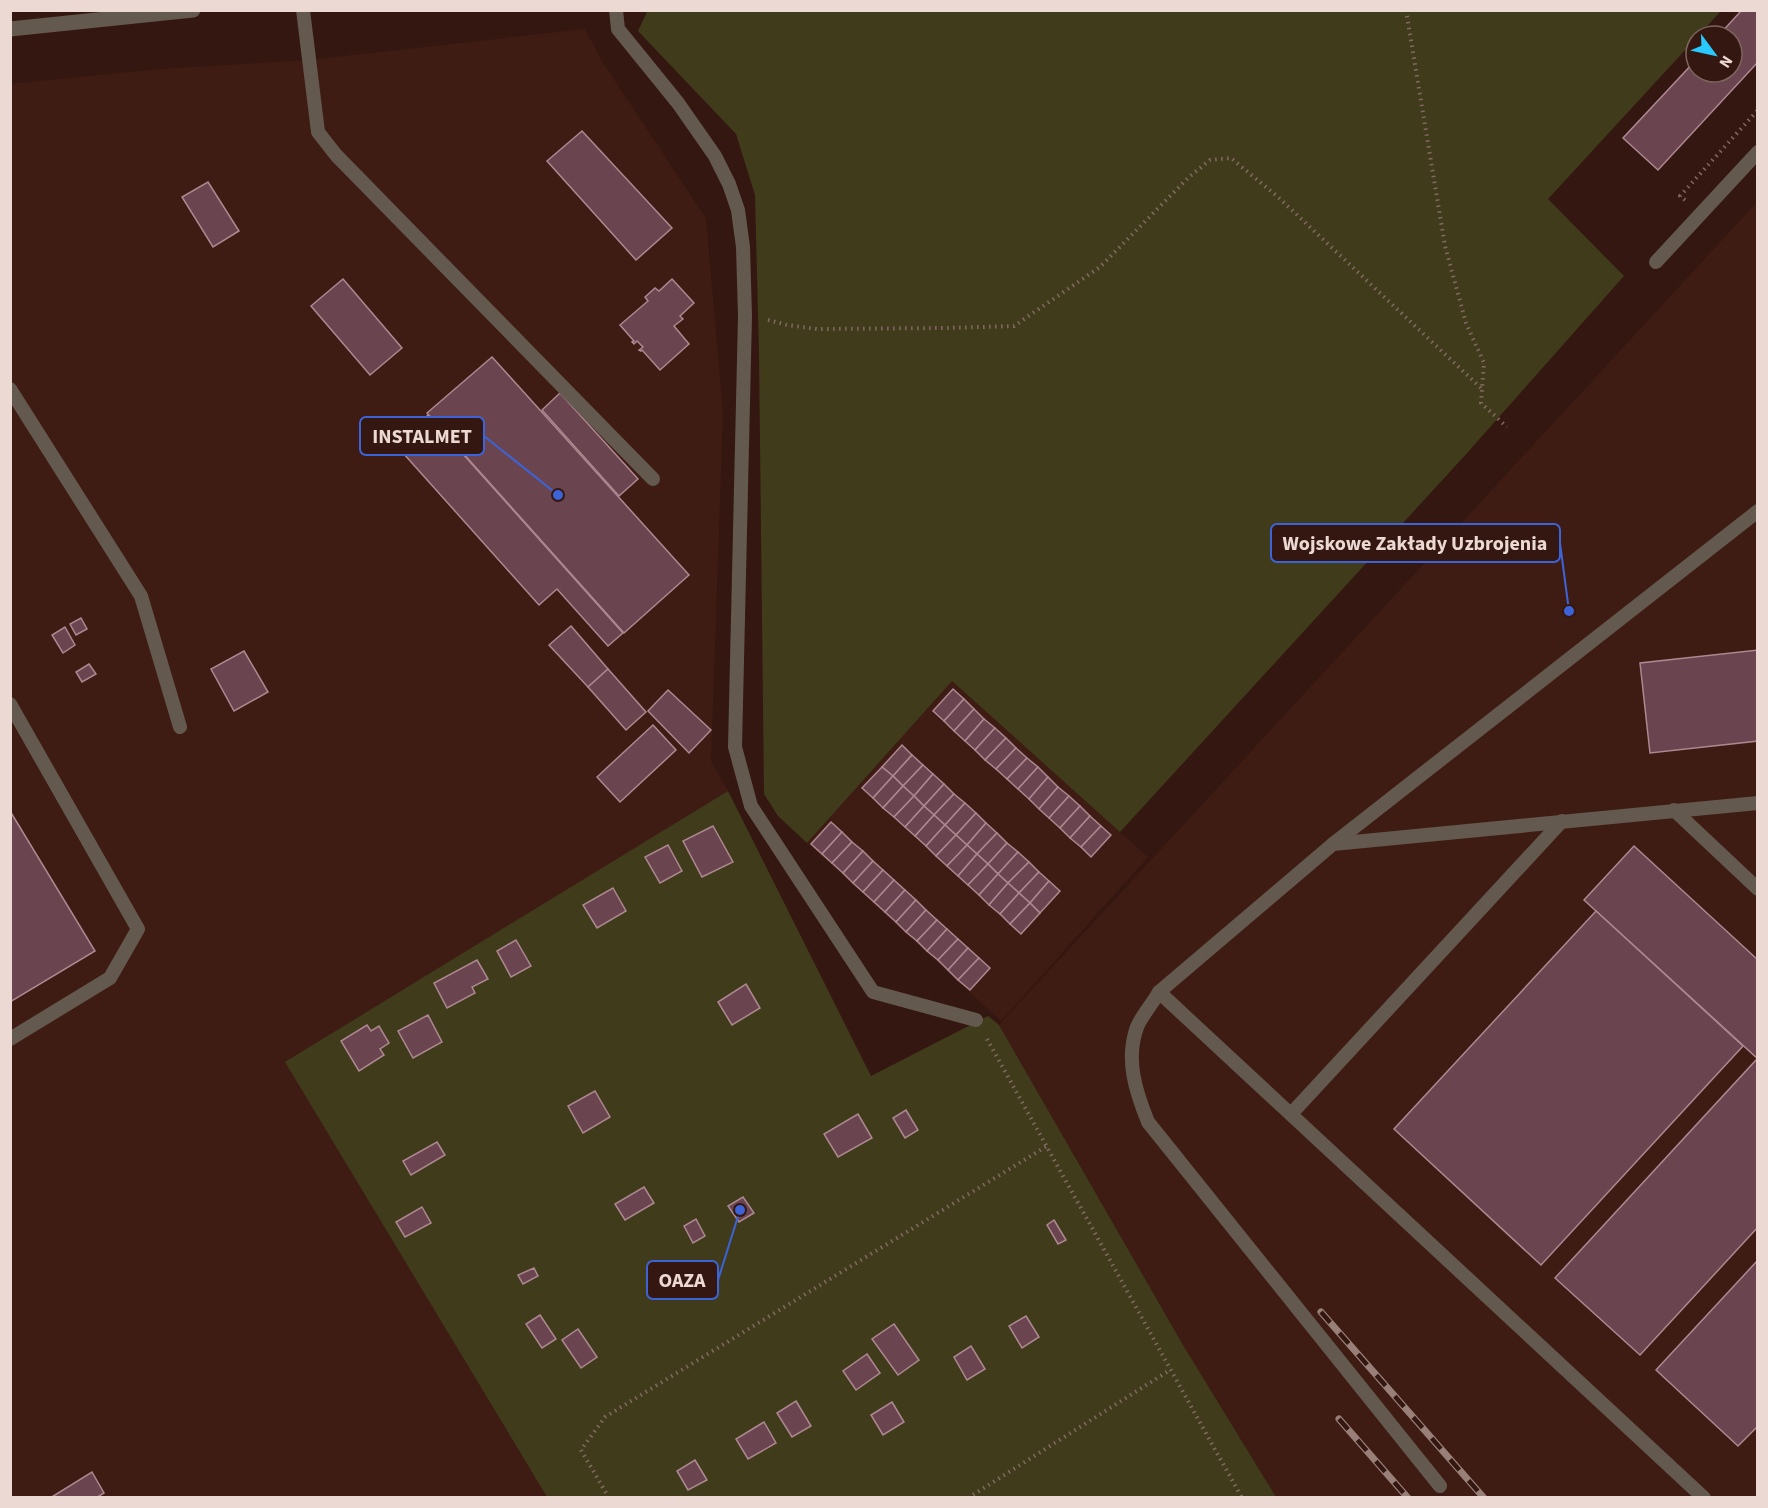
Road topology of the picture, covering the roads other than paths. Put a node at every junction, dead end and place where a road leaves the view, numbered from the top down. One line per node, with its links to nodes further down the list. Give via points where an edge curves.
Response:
1 (193, 10): 4 (street)
2 (303, 10): 8 (lane, via 318,132)
3 (616, 10): 18 (lane, via 618,29 715,156 738,210 745,316 735,747 751,806 873,992)
4 (10, 29)
5 (1758, 152): 6 (lane)
6 (1656, 262)
7 (10, 389): 11 (lane, via 141,596)
8 (653, 479)
9 (1758, 511): 15 (lane)
10 (10, 704): 19 (lane, via 138,929 110,978)
11 (180, 727)
12 (1758, 803): 13 (lane)
13 (1674, 810): 14 (lane); 16 (lane)
14 (1562, 821): 15 (lane); 20 (lane)
15 (1333, 844): 17 (lane)
16 (1758, 890)
17 (1160, 992): 20 (lane); 21 (lane, via 1137,1027 1131,1063 1136,1092 1148,1122)
18 (976, 1020)
19 (10, 1039)
20 (1291, 1114): 22 (lane)
21 (1440, 1486)
22 (1704, 1497)

